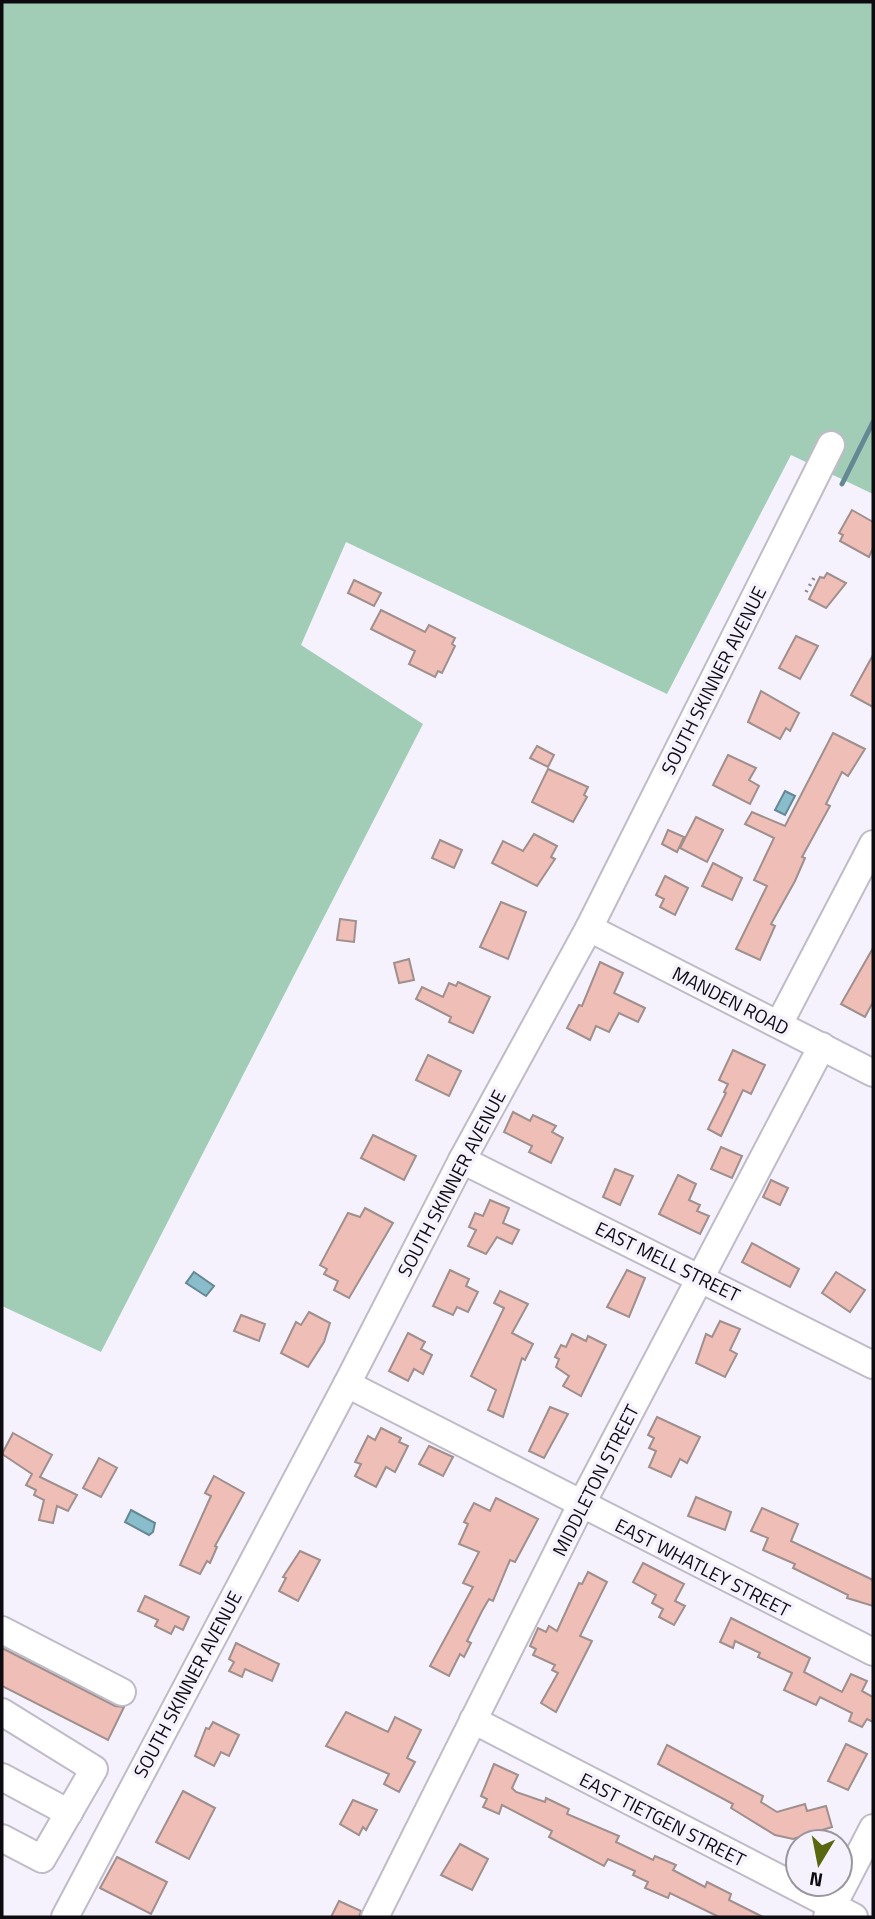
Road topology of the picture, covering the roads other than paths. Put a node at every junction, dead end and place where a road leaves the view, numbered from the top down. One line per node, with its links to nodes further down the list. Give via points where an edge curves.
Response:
1 (831, 445): 3 (street, SOUTH SKINNER AVENUE)
2 (873, 844): 4 (street)
3 (589, 928): 4 (street, MANDEN ROAD); 7 (street, SOUTH SKINNER AVENUE)
4 (779, 1024): 5 (street, MANDEN ROAD)
5 (822, 1046): 6 (street, MANDEN ROAD); 8 (street, MIDDLETON STREET)
6 (873, 1073)
7 (461, 1160): 8 (street, EAST MELL STREET); 10 (street, SOUTH SKINNER AVENUE)
8 (699, 1276): 9 (street, EAST MELL STREET); 11 (street, MIDDLETON STREET)
9 (873, 1365)
10 (347, 1384): 11 (street, EAST WHATLEY STREET); 22 (street, SOUTH SKINNER AVENUE)
11 (581, 1505): 13 (street, EAST WHATLEY STREET); 16 (street, MIDDLETON STREET)
12 (2, 1630): 14 (street)
13 (873, 1653)
14 (122, 1692)
15 (2, 1712): 18 (street, via 94,1769)
16 (474, 1720): 21 (street, EAST TIETGEN STREET); 23 (street, MIDDLETON STREET)
17 (2, 1777): 18 (street)
18 (69, 1813): 20 (street, via 42,1859)
19 (873, 1828): 21 (street)
20 (2, 1838)
21 (838, 1914)
22 (69, 1916)
23 (375, 1917)

